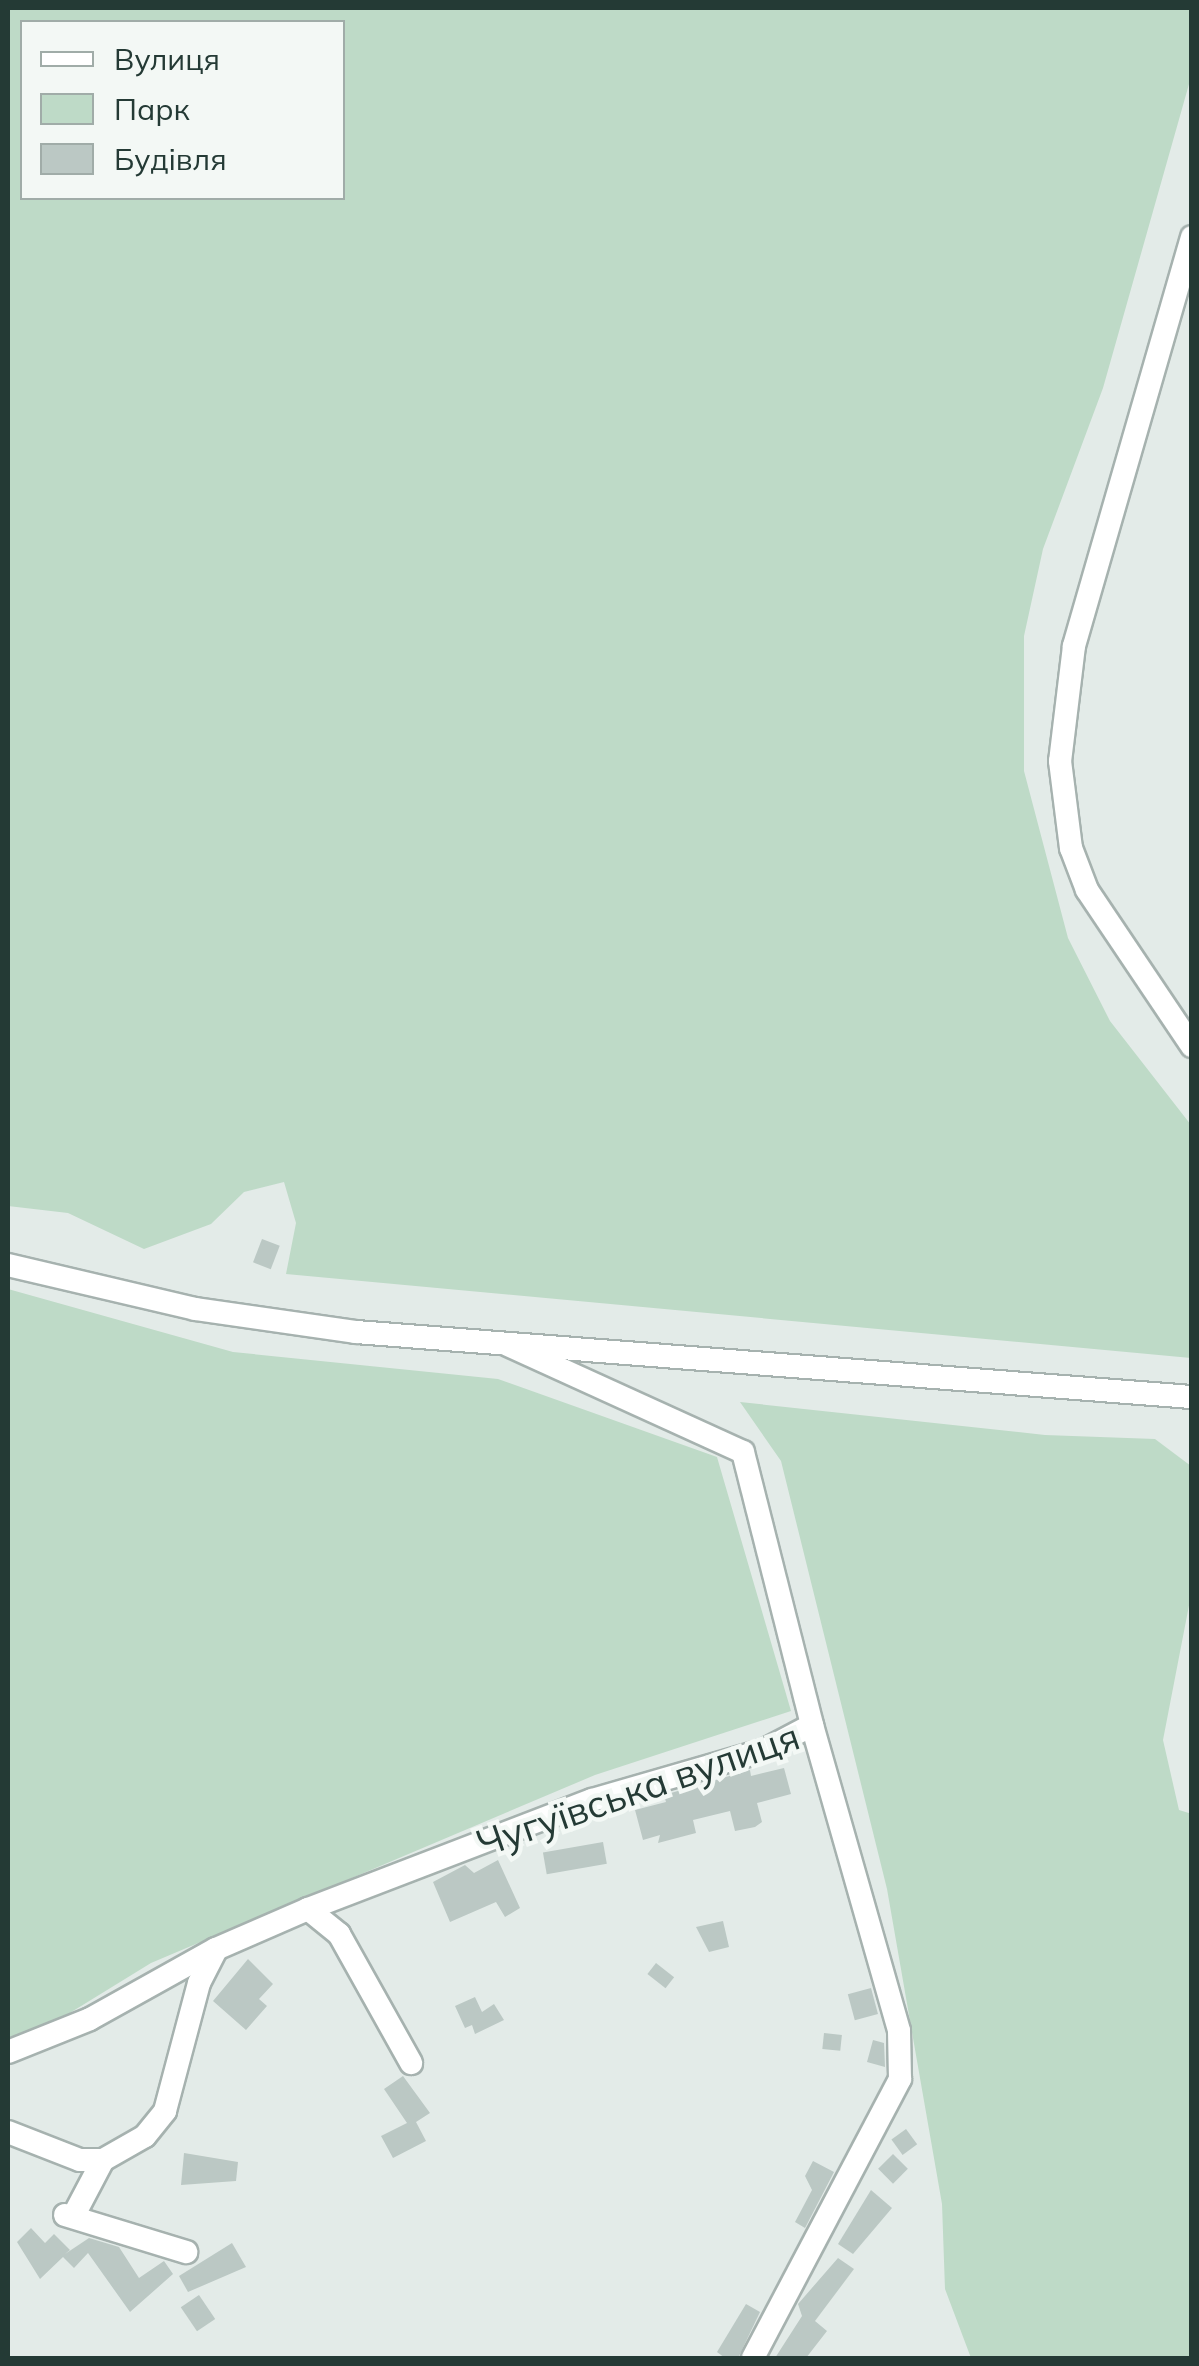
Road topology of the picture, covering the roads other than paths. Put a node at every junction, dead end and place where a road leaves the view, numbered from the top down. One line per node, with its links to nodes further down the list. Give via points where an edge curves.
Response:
1 (1192, 237): 2 (street, via 1074,646 1060,761 1068,835 1086,890)
2 (1192, 1046)
3 (8, 1265): 4 (street, via 195,1309)
4 (508, 1345): 5 (street); 6 (street, via 744,1452)
5 (1192, 1397)
6 (812, 1726): 7 (street, Чугуївська вулиця, via 765,1750 592,1800); 14 (street, Чугуївська вулиця, via 876,1934 903,2054 900,2079)
7 (308, 1910): 8 (street, Чугуївська вулиця); 10 (street, via 339,1934)
8 (216, 1948): 9 (street, Чугуївська вулиця, via 90,2019); 12 (street, via 199,1983 165,2111 145,2136)
9 (8, 2052)
10 (411, 2063)
11 (8, 2132): 12 (street, via 80,2160)
12 (102, 2160): 13 (street, via 70,2214)
13 (186, 2252)
14 (752, 2358)

